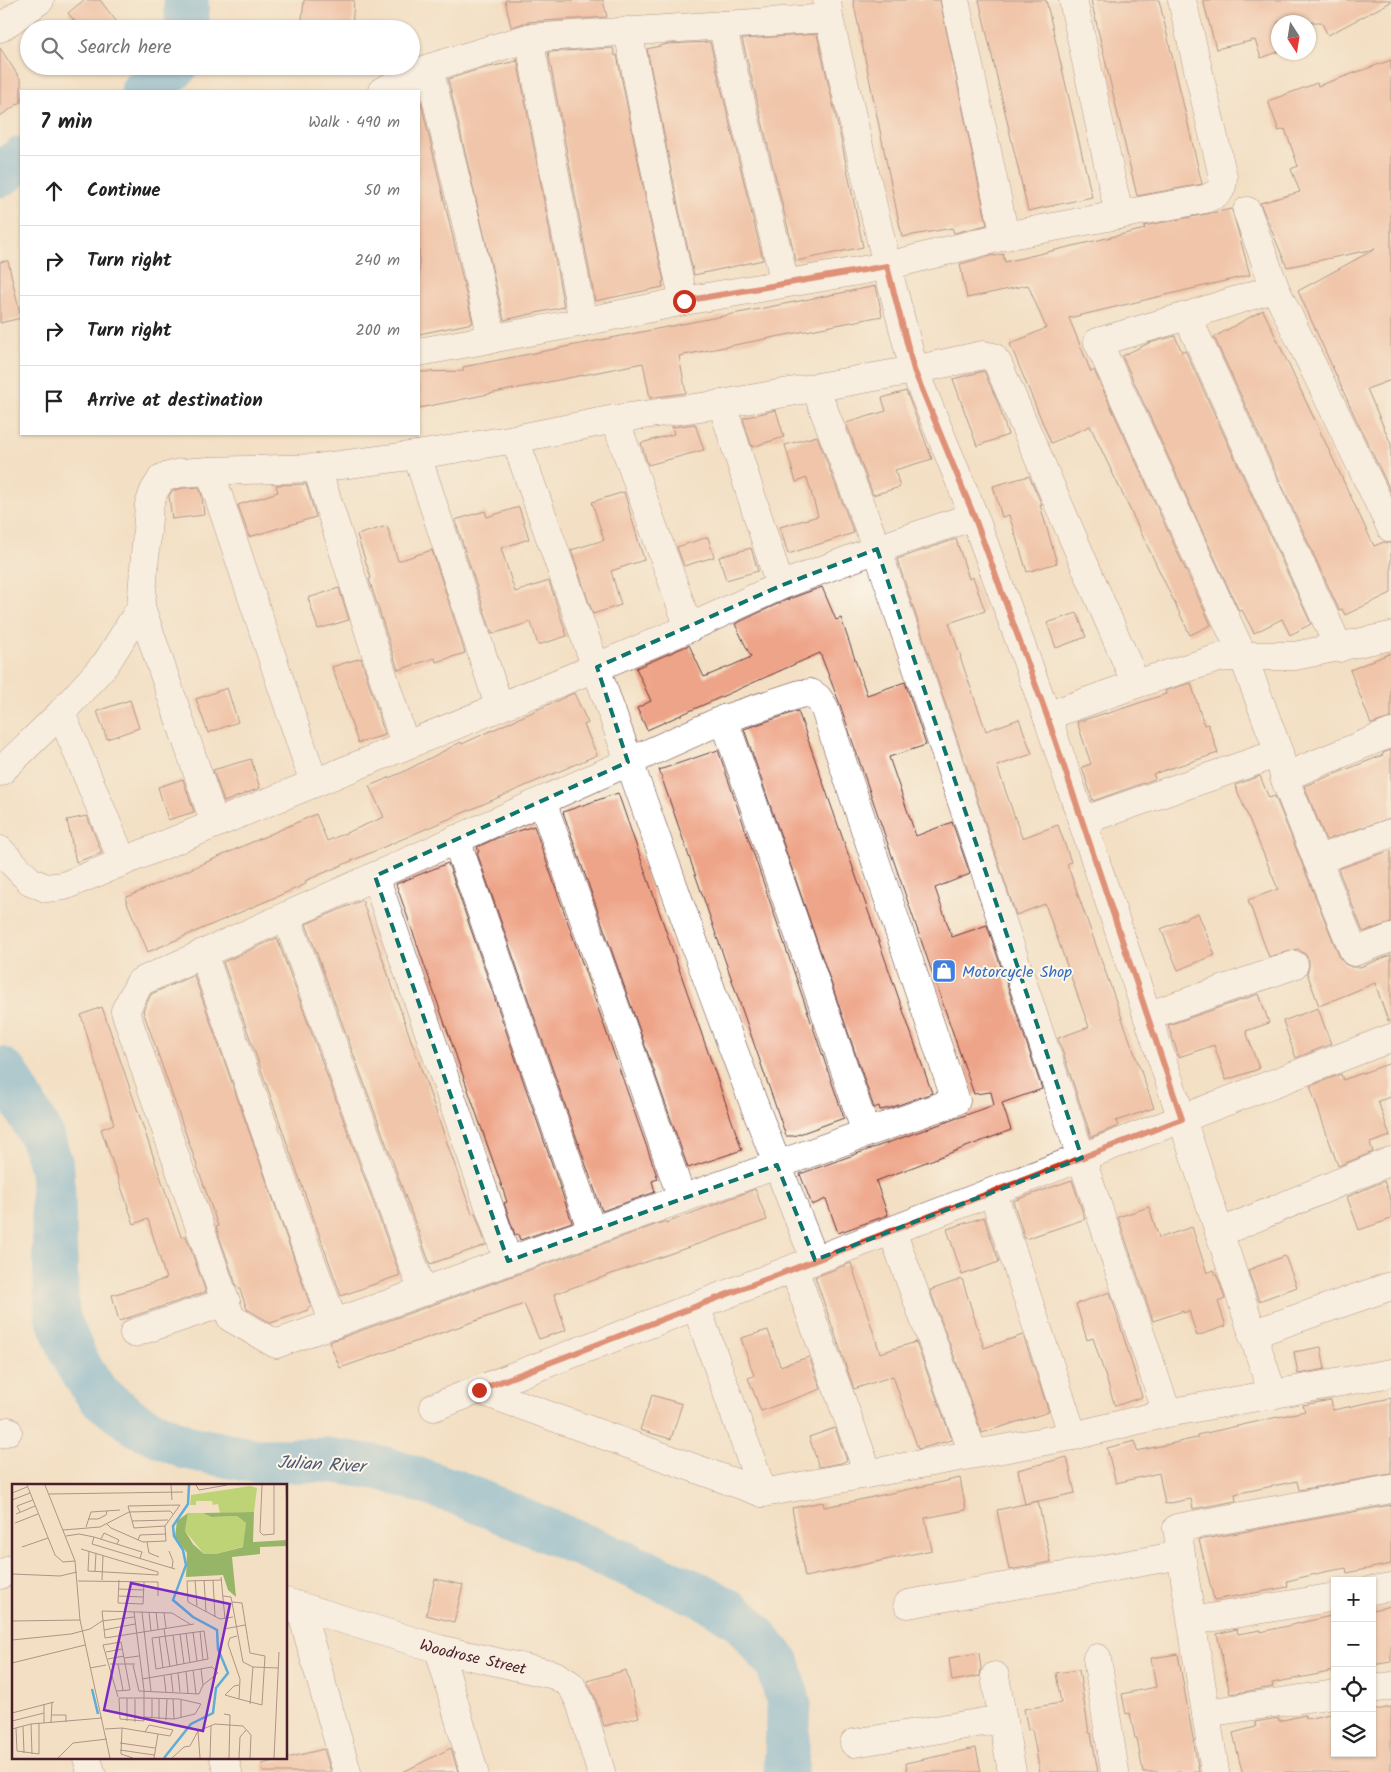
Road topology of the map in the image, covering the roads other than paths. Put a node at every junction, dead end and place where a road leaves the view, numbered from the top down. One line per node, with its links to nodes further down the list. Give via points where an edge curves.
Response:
1 (40, 0): 7 (street)
2 (955, 0): 16 (street)
3 (1073, 0): 15 (street)
4 (1182, 0): 15 (street, via 1223,186 1217,194 1205,199)
5 (828, 9): 6 (street); 17 (street)
6 (722, 25): 8 (street); 18 (street)
7 (0, 28)
8 (628, 32): 9 (street); 20 (street)
9 (529, 38): 10 (street); 22 (street)
10 (428, 68): 11 (street); 23 (street)
11 (420, 72)
12 (414, 75): 13 (street)
13 (384, 90)
14 (1247, 210): 19 (street)
15 (1119, 215): 16 (street)
16 (1005, 236): 17 (street)
17 (887, 266): 18 (street); 25 (street)
18 (785, 283): 20 (street)
19 (1275, 288): 21 (street); 34 (street)
20 (684, 301): 22 (street)
21 (1187, 316): 40 (street); 41 (street, via 1098,342)
22 (583, 322): 23 (street)
23 (492, 339): 24 (street)
24 (420, 352)
25 (914, 370): 26 (street); 33 (street); 43 (street, via 983,355 993,357 998,364)
26 (815, 387): 27 (street); 35 (street)
27 (722, 404): 28 (street); 36 (street)
28 (615, 419): 29 (street); 38 (street)
29 (515, 439): 30 (street); 42 (street)
30 (417, 455): 31 (street); 44 (street)
31 (317, 468): 32 (street); 49 (street)
32 (210, 471): 37 (street, via 162,478 154,491 149,505); 53 (street)
33 (974, 516): 35 (street); 46 (street)
34 (1391, 528)
35 (877, 549): 36 (street); 71 (street)
36 (780, 586): 38 (street)
37 (141, 607): 45 (street, via 108,662); 56 (street)
38 (689, 628): 42 (street)
39 (1391, 636): 40 (street)
40 (1339, 648): 41 (street, via 1296,656)
41 (1243, 656): 43 (street, via 1219,658); 51 (street)
42 (597, 667): 44 (street); 50 (street)
43 (1136, 684): 46 (street)
44 (499, 706): 49 (street)
45 (61, 713): 52 (street); 61 (street)
46 (1047, 716): 55 (street)
47 (724, 719): 50 (street); 70 (street); 70 (street, via 800,694 811,693 824,707 956,1101)
48 (1391, 733): 51 (street)
49 (405, 745): 53 (street)
50 (628, 762): 54 (street); 73 (street)
51 (1282, 765): 55 (street); 60 (street)
52 (0, 772)
53 (314, 783): 56 (street)
54 (542, 801): 58 (street); 75 (street)
55 (1082, 821): 67 (street)
56 (215, 824): 61 (street)
57 (1391, 833): 60 (street)
58 (456, 840): 62 (street); 76 (street)
59 (0, 850): 61 (street, via 30,882 46,888 64,886)
60 (1317, 860): 64 (street, via 1354,952)
61 (123, 862)
62 (375, 876): 63 (street); 79 (street)
63 (286, 916): 65 (street); 82 (street)
64 (1391, 938)
65 (203, 954): 83 (street, via 140,982 125,1011); 85 (street)
66 (1294, 965): 67 (street)
67 (1147, 1016): 69 (street)
68 (1391, 1038): 69 (street)
69 (1182, 1119): 71 (street); 78 (street)
70 (866, 1133): 73 (street)
71 (1082, 1158): 74 (street); 92 (street)
72 (1391, 1161): 78 (street)
73 (777, 1165): 75 (street); 80 (street)
74 (993, 1193): 77 (street); 93 (street)
75 (682, 1199): 76 (street)
76 (592, 1231): 79 (street)
77 (892, 1231): 80 (street); 94 (street)
78 (1219, 1233): 87 (street)
79 (508, 1262): 82 (street)
80 (805, 1264): 84 (street); 95 (street)
81 (1391, 1286): 87 (street)
82 (423, 1292): 85 (street)
83 (226, 1302): 85 (street, via 231,1318 276,1344); 86 (street)
84 (696, 1306): 89 (street); 97 (street)
85 (334, 1324)
86 (134, 1333)
87 (1252, 1334): 90 (street)
88 (1391, 1373): 90 (street)
89 (479, 1390): 91 (street); 97 (street)
90 (1272, 1395): 92 (street)
91 (434, 1407)
92 (1167, 1413): 93 (street)
93 (1073, 1436): 94 (street)
94 (974, 1454): 95 (street)
95 (868, 1473): 97 (street)
96 (1391, 1489): 98 (street, via 1177,1528)
97 (763, 1493)
98 (1181, 1555): 104 (street); 106 (street)
99 (12, 1569): 100 (street)
100 (0, 1575)
101 (1391, 1587): 102 (street)
102 (1376, 1589)
103 (1331, 1597): 106 (street)
104 (908, 1604)
105 (293, 1605): 107 (street, Woodrose Street); 116 (street)
106 (1192, 1621): 113 (street)
107 (439, 1649): 117 (street); 118 (street, Woodrose Street, via 555,1675 571,1684 580,1702)
108 (1097, 1658): 120 (street)
109 (995, 1676): 114 (street)
110 (1391, 1686): 111 (street)
111 (1376, 1688)
112 (1331, 1695): 113 (street)
113 (1206, 1713): 121 (street)
114 (1002, 1719): 115 (street); 119 (street)
115 (854, 1743)
116 (347, 1772)
117 (474, 1772)
118 (601, 1772)
119 (1012, 1772)
120 (1115, 1772)
121 (1215, 1772)

